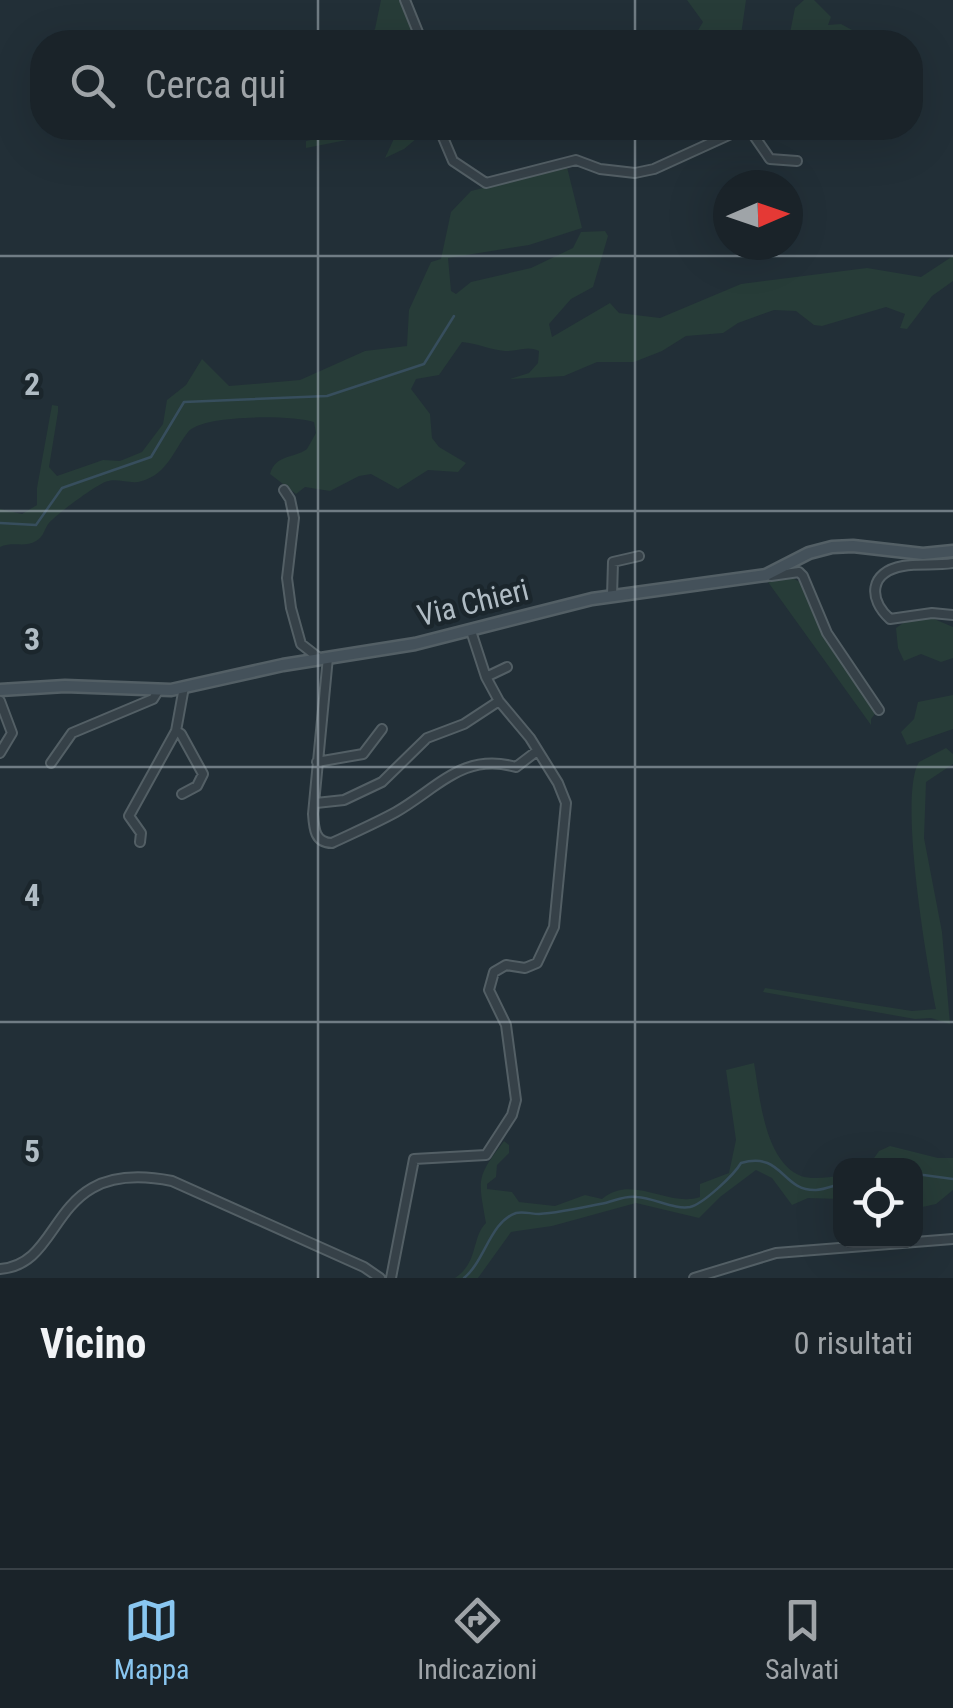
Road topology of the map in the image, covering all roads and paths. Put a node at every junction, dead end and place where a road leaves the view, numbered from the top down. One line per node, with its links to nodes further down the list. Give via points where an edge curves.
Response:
1 (405, 0): 2 (street)
2 (417, 30)
3 (444, 140): 4 (street, via 453,161 486,183 576,160 635,173)
4 (718, 140)
5 (755, 140): 6 (street, via 770,159)
6 (797, 160)
7 (284, 490): 15 (street, via 294,518 291,608 301,644)
8 (953, 551): 11 (street, Via Chieri, via 832,547)
9 (639, 556): 12 (street, via 613,562)
10 (953, 563): 13 (street, via 894,569 876,581 873,594 890,619)
11 (766, 574): 12 (street, Via Chieri); 23 (street, via 803,576 827,633)
12 (612, 596): 14 (street, Via Chieri)
13 (953, 615)
14 (471, 632): 15 (street, Via Chieri); 17 (street)
15 (324, 658): 18 (street, Via Chieri); 28 (street)
16 (507, 667): 17 (street)
17 (486, 676): 22 (street)
18 (184, 687): 20 (street, Via Chieri); 25 (street)
19 (0, 690): 20 (street, Via Chieri)
20 (158, 691): 29 (street, via 72,733)
21 (0, 701): 27 (street, via 12,733)
22 (499, 701): 26 (street); 31 (street, via 427,738 382,782 344,800)
23 (879, 710)
24 (382, 730): 28 (street, via 363,754)
25 (176, 731): 30 (street, via 203,774); 32 (street, via 128,816 142,834)
26 (537, 751): 31 (street, via 516,767 489,762 446,777 395,813 332,843 319,840 314,830); 36 (street, via 566,802 554,927 537,963 502,966 489,985 506,1025 516,1100 486,1156 414,1159)
27 (0, 753)
28 (317, 762): 31 (street)
29 (51, 763)
30 (182, 794)
31 (316, 803)
32 (140, 842)
33 (953, 1239): 37 (street, via 776,1254)
34 (0, 1269): 35 (street, via 26,1261 80,1195 140,1174 172,1181)
35 (380, 1278)
36 (392, 1278)
37 (694, 1278)

